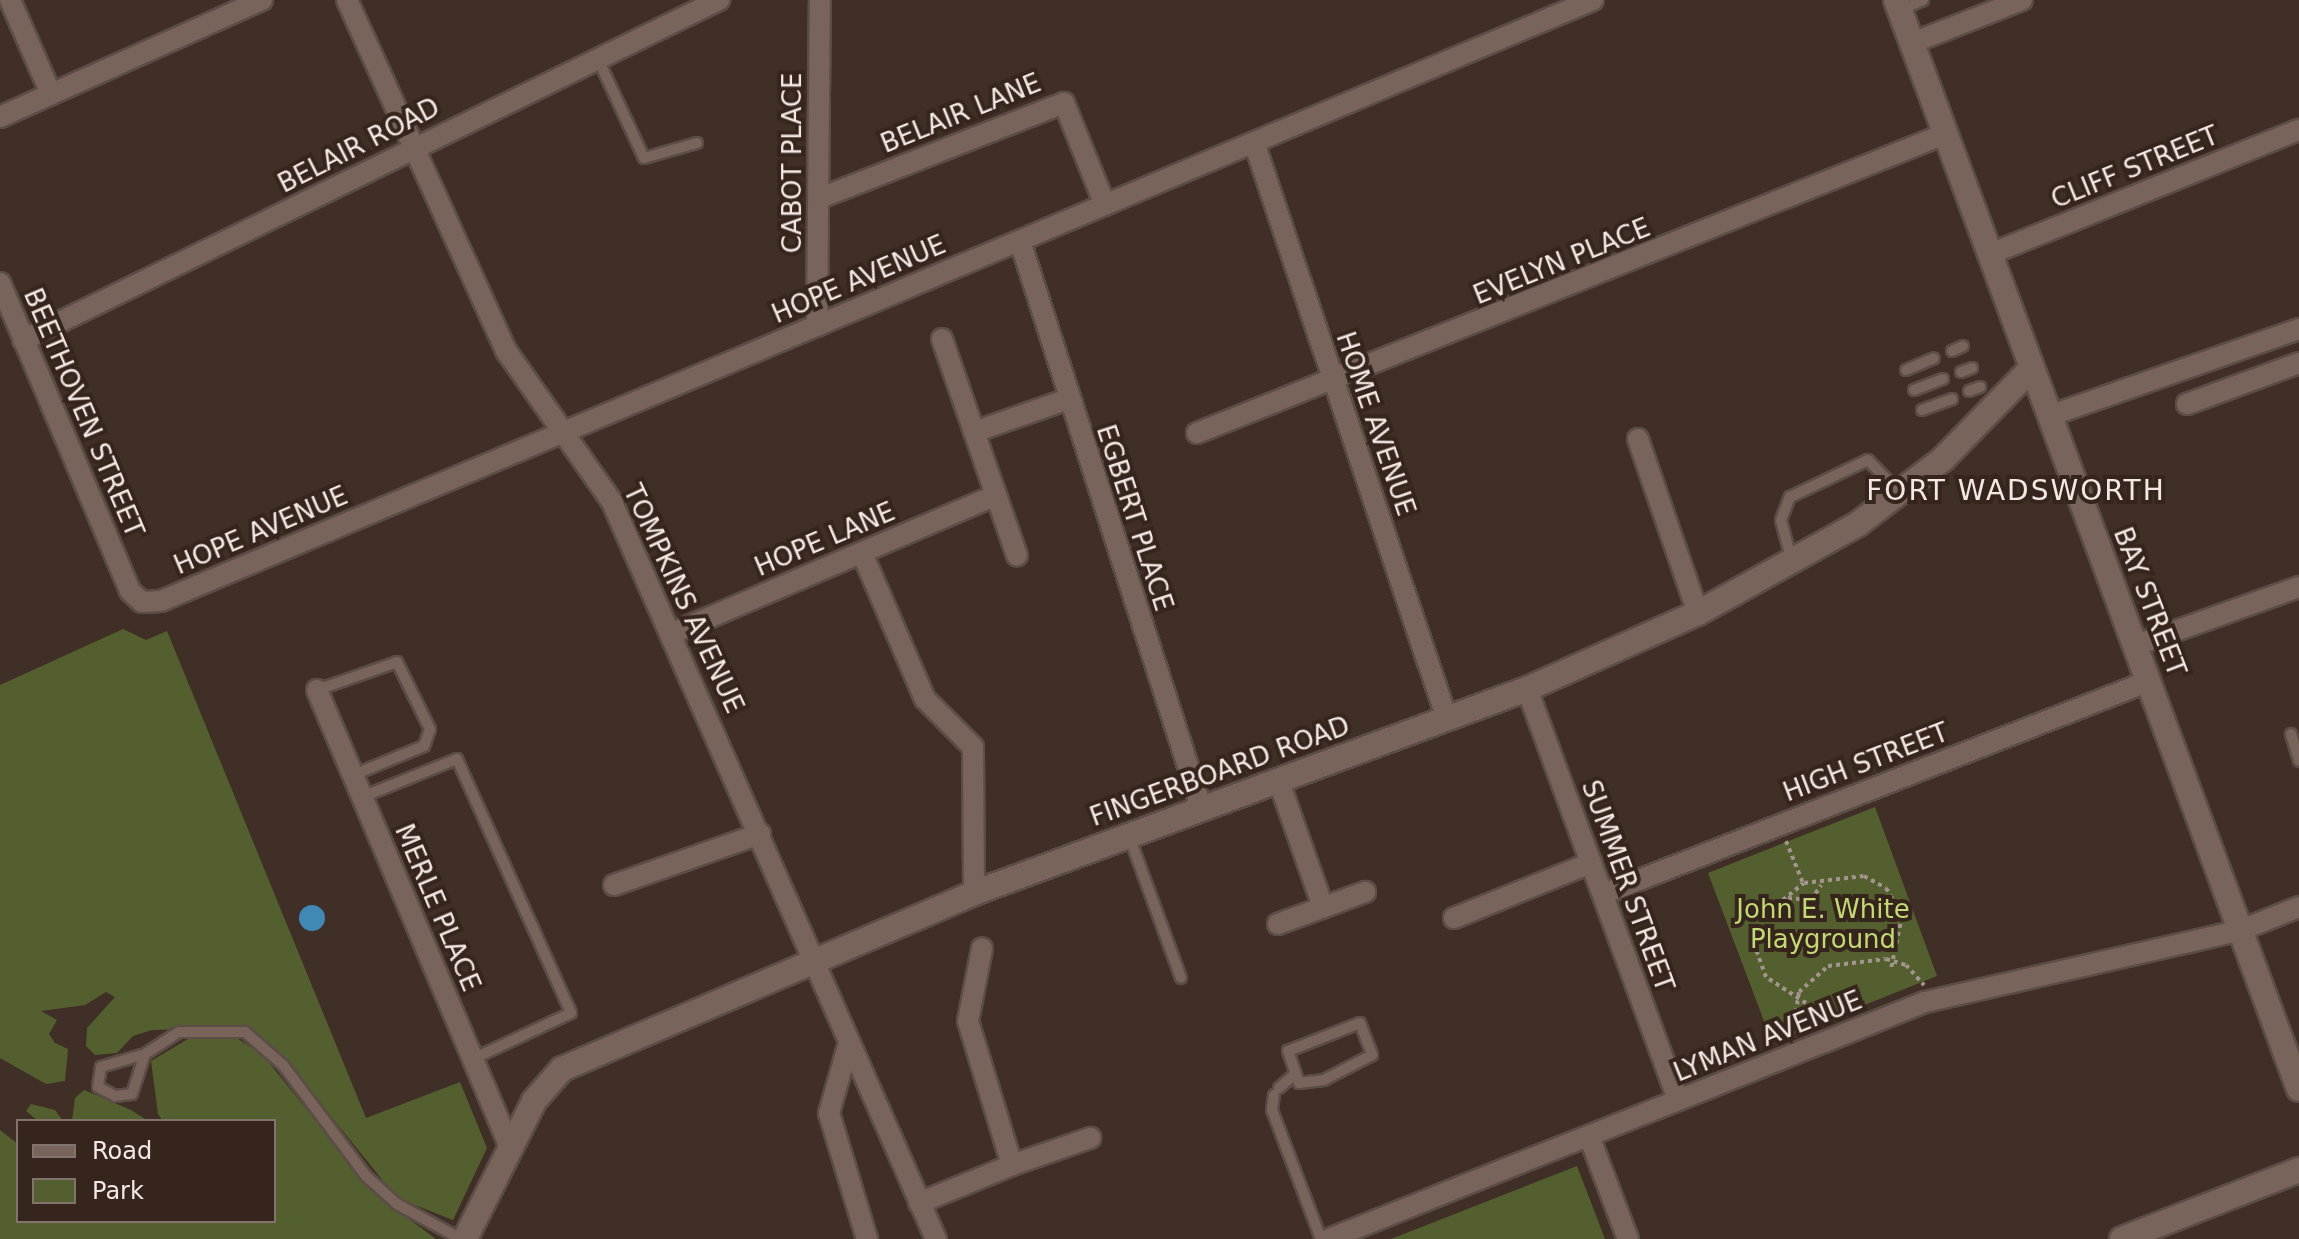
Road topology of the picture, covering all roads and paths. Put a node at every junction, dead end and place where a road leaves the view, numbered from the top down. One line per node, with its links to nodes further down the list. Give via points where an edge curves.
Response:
1 (10, 0): 12 (street)
2 (262, 0): 12 (street)
3 (347, 0): 18 (street, TOMPKINS AVENUE)
4 (719, 0): 11 (street, BELAIR ROAD)
5 (820, 0): 19 (street, CABOT PLACE)
6 (1593, 0): 17 (street, HOPE AVENUE)
7 (1923, 0): 9 (lane)
8 (2022, 0): 10 (street)
9 (1898, 5): 10 (street, BAY STREET)
10 (1912, 43): 15 (street, BAY STREET)
11 (597, 57): 16 (lane, via 644,158); 18 (street, BELAIR ROAD)
12 (51, 94): 13 (street)
13 (0, 117)
14 (2299, 130): 22 (street, CLIFF STREET)
15 (1945, 134): 22 (street, BAY STREET); 35 (street, EVELYN PLACE)
16 (697, 143)
17 (1255, 145): 20 (street, HOPE AVENUE); 35 (street, HOME AVENUE)
18 (412, 149): 27 (street, BELAIR ROAD); 43 (street, TOMPKINS AVENUE, via 507,352)
19 (820, 198): 20 (street, BELAIR LANE, via 1064,103); 24 (street, CABOT PLACE)
20 (1105, 205): 21 (street, HOPE AVENUE)
21 (1020, 241): 24 (street, HOPE AVENUE); 37 (street, EGBERT PLACE)
22 (1990, 254): 33 (street, BAY STREET)
23 (0, 283): 27 (street, BEETHOVEN STREET)
24 (817, 326): 43 (street, HOPE AVENUE)
25 (2299, 329): 41 (street)
26 (942, 339): 42 (street)
27 (23, 340): 52 (street, BEETHOVEN STREET, via 130,591)
28 (1963, 346): 29 (lane)
29 (1952, 351)
30 (1934, 358): 32 (lane)
31 (2299, 363): 39 (street)
32 (1906, 370)
33 (2030, 370): 41 (street, BAY STREET); 46 (street, FINGERBOARD ROAD)
34 (1943, 379): 36 (lane)
35 (1334, 383): 44 (street, EVELYN PLACE); 59 (street, HOME AVENUE)
36 (1914, 390)
37 (1068, 399): 42 (street); 65 (street, EGBERT PLACE)
38 (1952, 399): 40 (lane)
39 (2187, 404)
40 (1922, 410)
41 (2049, 416): 55 (street, BAY STREET)
42 (974, 432): 47 (street)
43 (563, 433): 52 (street, HOPE AVENUE, via 161,601); 54 (street, TOMPKINS AVENUE, via 612,502)
44 (1197, 433)
45 (1638, 439): 53 (street)
46 (1900, 493): 50 (street, FINGERBOARD ROAD); 50 (lane, via 1868,460 1790,497 1781,520)
47 (996, 495): 48 (street, HOPE LANE); 49 (street)
48 (862, 553): 54 (street, HOPE LANE); 74 (street, via 925,699 973,747)
49 (1017, 555)
50 (1792, 563): 53 (street, FINGERBOARD ROAD)
51 (2299, 587): 55 (street)
52 (142, 602)
53 (1698, 613): 57 (street, FINGERBOARD ROAD)
54 (673, 633): 66 (street, TOMPKINS AVENUE)
55 (2136, 645): 56 (street, BAY STREET)
56 (2149, 681): 75 (street, HIGH STREET); 81 (street, BAY STREET)
57 (1527, 689): 59 (street, FINGERBOARD ROAD); 69 (street, SUMMER STREET)
58 (317, 690): 62 (street, MERLE PLACE); 62 (lane, via 397,662 430,729 424,746)
59 (1447, 719): 63 (street, FINGERBOARD ROAD)
60 (2291, 734): 61 (lane)
61 (2299, 761)
62 (353, 775): 64 (street, MERLE PLACE)
63 (1278, 779): 65 (street, FINGERBOARD ROAD); 77 (street)
64 (362, 797): 93 (street, MERLE PLACE); 93 (lane, via 457,759 571,1013)
65 (1202, 810): 67 (street, FINGERBOARD ROAD)
66 (760, 834): 71 (street); 84 (street, TOMPKINS AVENUE)
67 (1129, 836): 74 (street, FINGERBOARD ROAD); 86 (lane)
68 (1786, 842): 70 (path)
69 (1591, 863): 75 (street, SUMMER STREET); 79 (street)
70 (1803, 883): 72 (path); 76 (path)
71 (614, 885)
72 (1821, 885): 76 (path, via 1811,900); 83 (path, via 1864,876 1886,888 1902,916)
73 (1365, 892): 77 (street)
74 (974, 893): 84 (street, FINGERBOARD ROAD)
75 (1603, 894): 96 (street, SUMMER STREET)
76 (1788, 898): 88 (path, via 1764,915 1754,944 1766,977)
77 (1323, 907): 80 (street)
78 (2299, 907): 81 (street, LYMAN AVENUE)
79 (1454, 918)
80 (1278, 924)
81 (2241, 930): 95 (street, BAY STREET); 96 (street, LYMAN AVENUE, via 1944,996)
82 (982, 948): 100 (street, via 968,1021)
83 (1893, 960): 85 (path); 87 (path); 88 (path, via 1828,966)
84 (815, 961): 91 (street, TOMPKINS AVENUE); 99 (street, FINGERBOARD ROAD, via 562,1069)
85 (1891, 969)
86 (1181, 978)
87 (1925, 986)
88 (1796, 998): 89 (path); 90 (path)
89 (1806, 1003)
90 (1792, 1038)
91 (848, 1046): 102 (street, TOMPKINS AVENUE); 104 (street, via 829,1113)
92 (145, 1054): 92 (lane, via 101,1067 98,1087 115,1096 132,1094); 103 (lane, via 179,1032 245,1032 283,1065 366,1176 397,1204)
93 (473, 1059): 99 (street, MERLE PLACE)
94 (1295, 1074): 94 (lane, via 1288,1051 1360,1023 1372,1055 1324,1080 1299,1083); 106 (lane, via 1276,1091 1272,1110)
95 (2299, 1089)
96 (1678, 1100): 97 (street, LYMAN AVENUE)
97 (1589, 1136): 107 (street, LYMAN AVENUE); 108 (street)
98 (1090, 1138): 100 (street)
99 (510, 1146): 103 (street, FINGERBOARD ROAD)
100 (1012, 1165): 102 (street)
101 (2299, 1170): 109 (street)
102 (919, 1203): 105 (street, TOMPKINS AVENUE)
103 (463, 1239)
104 (867, 1239)
105 (936, 1239)
106 (1321, 1239)
107 (1329, 1239)
108 (1628, 1239)
109 (2122, 1239)

